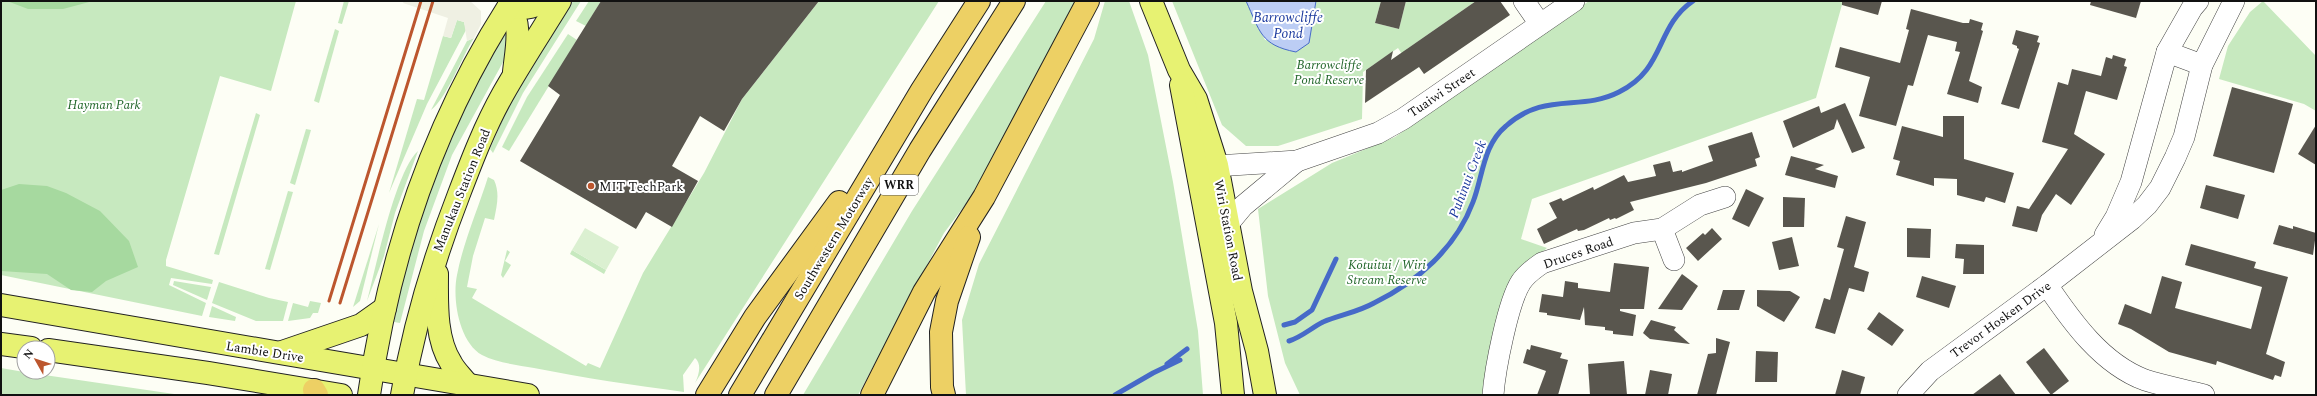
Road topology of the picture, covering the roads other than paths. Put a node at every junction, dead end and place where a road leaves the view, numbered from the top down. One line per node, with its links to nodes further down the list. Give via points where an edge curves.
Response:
1 (542, 1): 11 (main road, via 525,9)
2 (560, 1): 15 (main road, Manukau Station Road)
3 (980, 1): 16 (highway, Southwestern Motorway / WRR)
4 (1014, 1): 44 (highway, WRR, via 916,157)
5 (1088, 1): 19 (highway)
6 (1151, 1): 18 (main road, Wiri Station Road, via 1179,70 1183,102)
7 (1524, 1): 12 (street)
8 (1574, 1): 12 (street, Tuaiwi Street)
9 (2198, 1): 13 (street, Trevor Hosken Drive)
10 (2234, 1): 14 (street, Trevor Hosken Drive)
11 (511, 3): 15 (main road, via 517,26); 28 (main road, via 468,75 434,147 411,214)
12 (1540, 24): 17 (street, Tuaiwi Street, via 1388,128)
13 (2167, 52): 14 (street); 23 (street, Trevor Hosken Drive, via 2131,182 2116,217)
14 (2202, 65): 23 (street, Trevor Hosken Drive, via 2184,137 2160,188 2132,219)
15 (513, 77): 24 (main road, Manukau Station Road, via 475,153)
16 (922, 90): 42 (highway, via 756,316); 43 (highway, Southwestern Motorway / WRR)
17 (1297, 161): 18 (street, Tuaiwi Street); 21 (street, Tuaiwi Street, via 1243,206)
18 (1206, 166): 21 (main road, Wiri Station Road); 47 (main road, Wiri Station Road)
19 (984, 197): 45 (highway, via 924,292); 46 (highway, via 947,301 941,332)
20 (1725, 197): 22 (street, Druces Road, via 1700,205)
21 (1228, 224): 36 (main road, Wiri Station Road)
22 (1662, 229): 25 (street); 48 (street, Druces Road, via 1634,233 1542,263 1529,272 1520,283 1510,313 1494,374)
23 (2096, 247): 26 (street, Trevor Hosken Drive)
24 (437, 249): 34 (main road, Manukau Station Road, via 416,321); 35 (main road, via 437,303 443,346 450,362)
25 (1674, 260)
26 (2047, 285): 49 (street, Trevor Hosken Drive, via 1930,370); 50 (street, via 2085,336 2118,366 2144,379)
27 (2, 306): 32 (main road, Lambie Drive)
28 (385, 308): 32 (main road, via 361,325); 33 (main road)
29 (1, 344): 30 (main road)
30 (16, 346)
31 (56, 351): 37 (main road)
32 (280, 352): 33 (main road, Lambie Drive)
33 (373, 369): 34 (main road, Lambie Drive); 39 (main road)
34 (406, 374): 35 (main road, Lambie Drive); 40 (main road, Manukau Station Road)
35 (468, 385): 41 (main road, Lambie Drive)
36 (1266, 390)
37 (315, 392): 38 (main road)
38 (341, 395)
39 (369, 395)
40 (402, 395)
41 (528, 395)
42 (707, 395)
43 (740, 395)
44 (776, 395)
45 (872, 395)
46 (944, 395)
47 (1233, 395)
48 (1493, 395)
49 (1908, 395)
50 (2204, 395)

